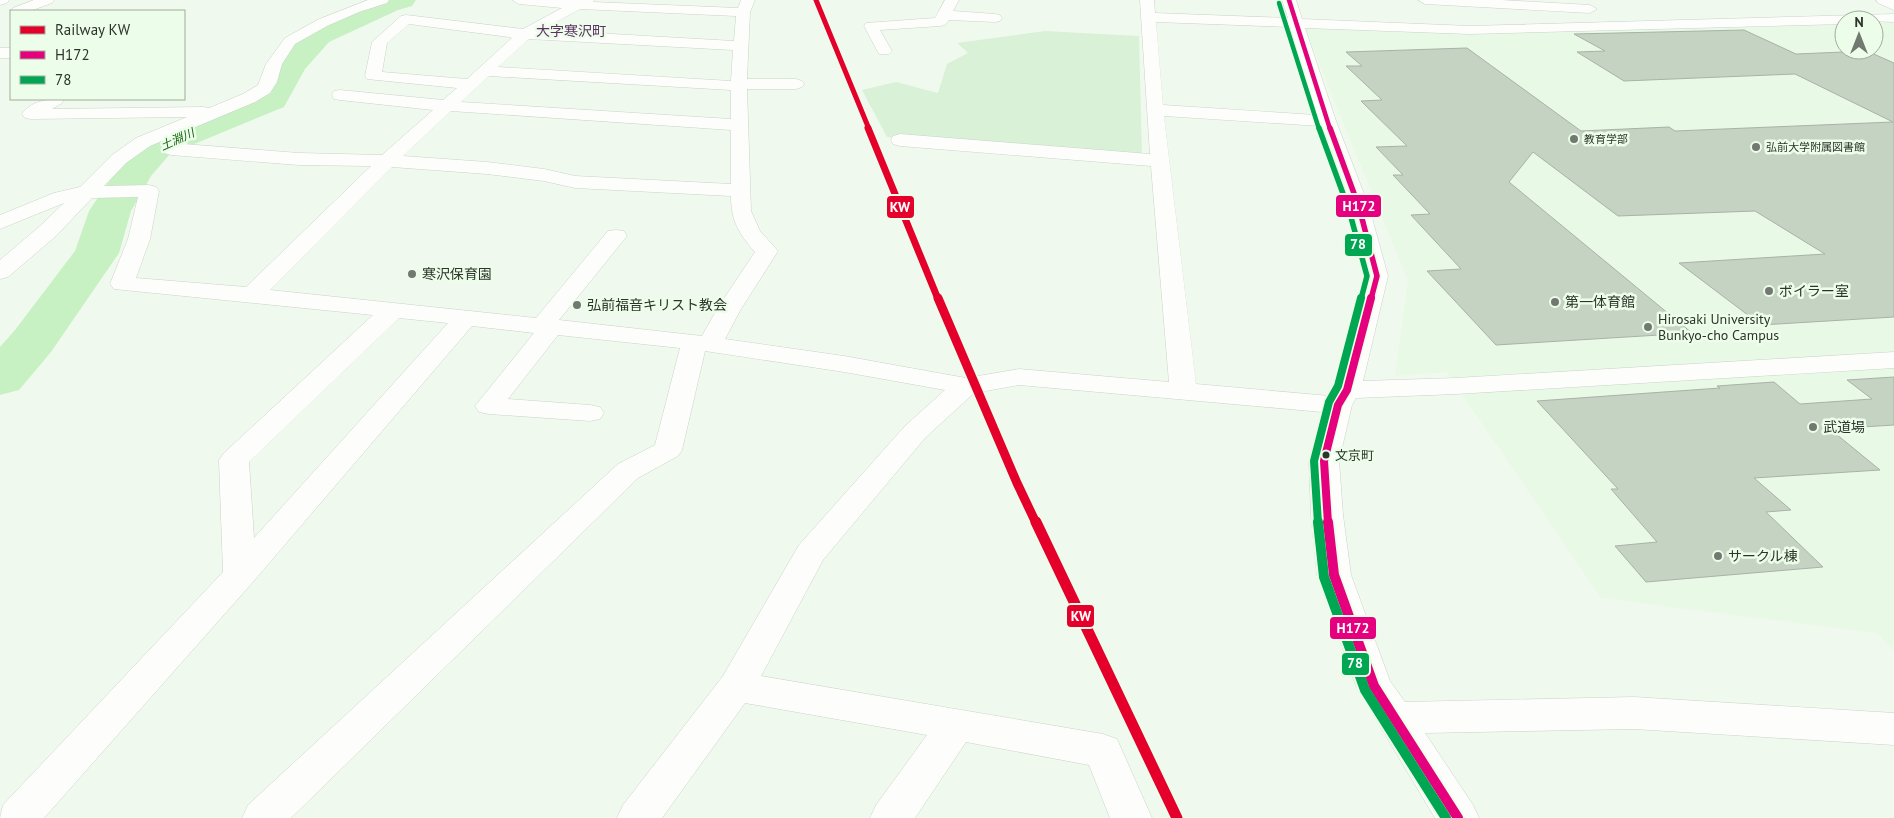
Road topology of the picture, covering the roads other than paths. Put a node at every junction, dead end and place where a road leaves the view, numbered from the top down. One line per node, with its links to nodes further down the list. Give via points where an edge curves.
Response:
1 (47, 0): 13 (street)
2 (382, 0): 31 (street, via 322,23 290,41 274,64 264,90)
3 (519, 0): 9 (street)
4 (952, 0): 14 (street)
5 (1147, 0): 15 (street)
6 (1290, 0): 18 (street)
7 (1425, 0): 10 (street)
8 (1883, 0): 12 (street)
9 (582, 2): 11 (street); 20 (street)
10 (1584, 4): 19 (street)
11 (745, 6): 21 (street)
12 (1894, 6)
13 (22, 10)
14 (944, 15): 16 (street); 22 (street, via 940,22 871,26)
15 (1148, 17): 18 (street); 30 (street)
16 (995, 18)
17 (1894, 18): 19 (street)
18 (1297, 23): 19 (street, via 1470,30); 32 (street)
19 (1611, 27)
20 (525, 34): 21 (street); 23 (street); 24 (street, via 406,18 380,42 373,76)
21 (742, 46): 26 (street)
22 (884, 51)
23 (485, 71): 24 (street); 26 (street)
24 (470, 84): 29 (street)
25 (796, 84): 26 (street)
26 (739, 85): 33 (street)
27 (340, 95): 29 (street)
28 (54, 100): 31 (street, via 31,114)
29 (448, 106): 33 (street); 36 (street)
30 (1155, 110): 32 (street); 37 (street)
31 (218, 112): 39 (street, via 143,142 119,159)
32 (1327, 121): 51 (street, via 1359,207 1377,276)
33 (741, 125): 38 (street)
34 (900, 140): 37 (street)
35 (171, 150): 36 (street)
36 (387, 161): 38 (street, via 487,168 575,182); 43 (street)
37 (1160, 161): 50 (street)
38 (740, 190): 47 (street, via 741,211 750,234 767,251 729,310)
39 (95, 192): 40 (street, via 61,197); 42 (street); 43 (street, via 149,191 136,253 122,284)
40 (0, 223)
41 (616, 236): 46 (street)
42 (0, 272)
43 (252, 295): 44 (street)
44 (393, 310): 45 (street); 53 (street, via 234,460)
45 (466, 318): 46 (street); 53 (street)
46 (547, 326): 47 (street); 52 (street, via 489,406)
47 (702, 343): 49 (street); 59 (street, via 668,450 628,471)
48 (1894, 360): 51 (street, via 1456,386)
49 (966, 386): 50 (street, via 1019,377); 54 (street, via 915,432 810,553)
50 (1183, 392): 51 (street)
51 (1342, 398): 55 (street, via 1324,461 1334,576 1374,686)
52 (590, 413)
53 (240, 575): 58 (street)
54 (736, 687): 56 (street); 60 (street)
55 (1394, 718): 57 (street, via 1634,713); 63 (street)
56 (957, 724): 61 (street); 62 (street, via 1103,751)
57 (1894, 729)
58 (18, 818)
59 (263, 818)
60 (638, 818)
61 (892, 818)
62 (1132, 818)
63 (1458, 818)

